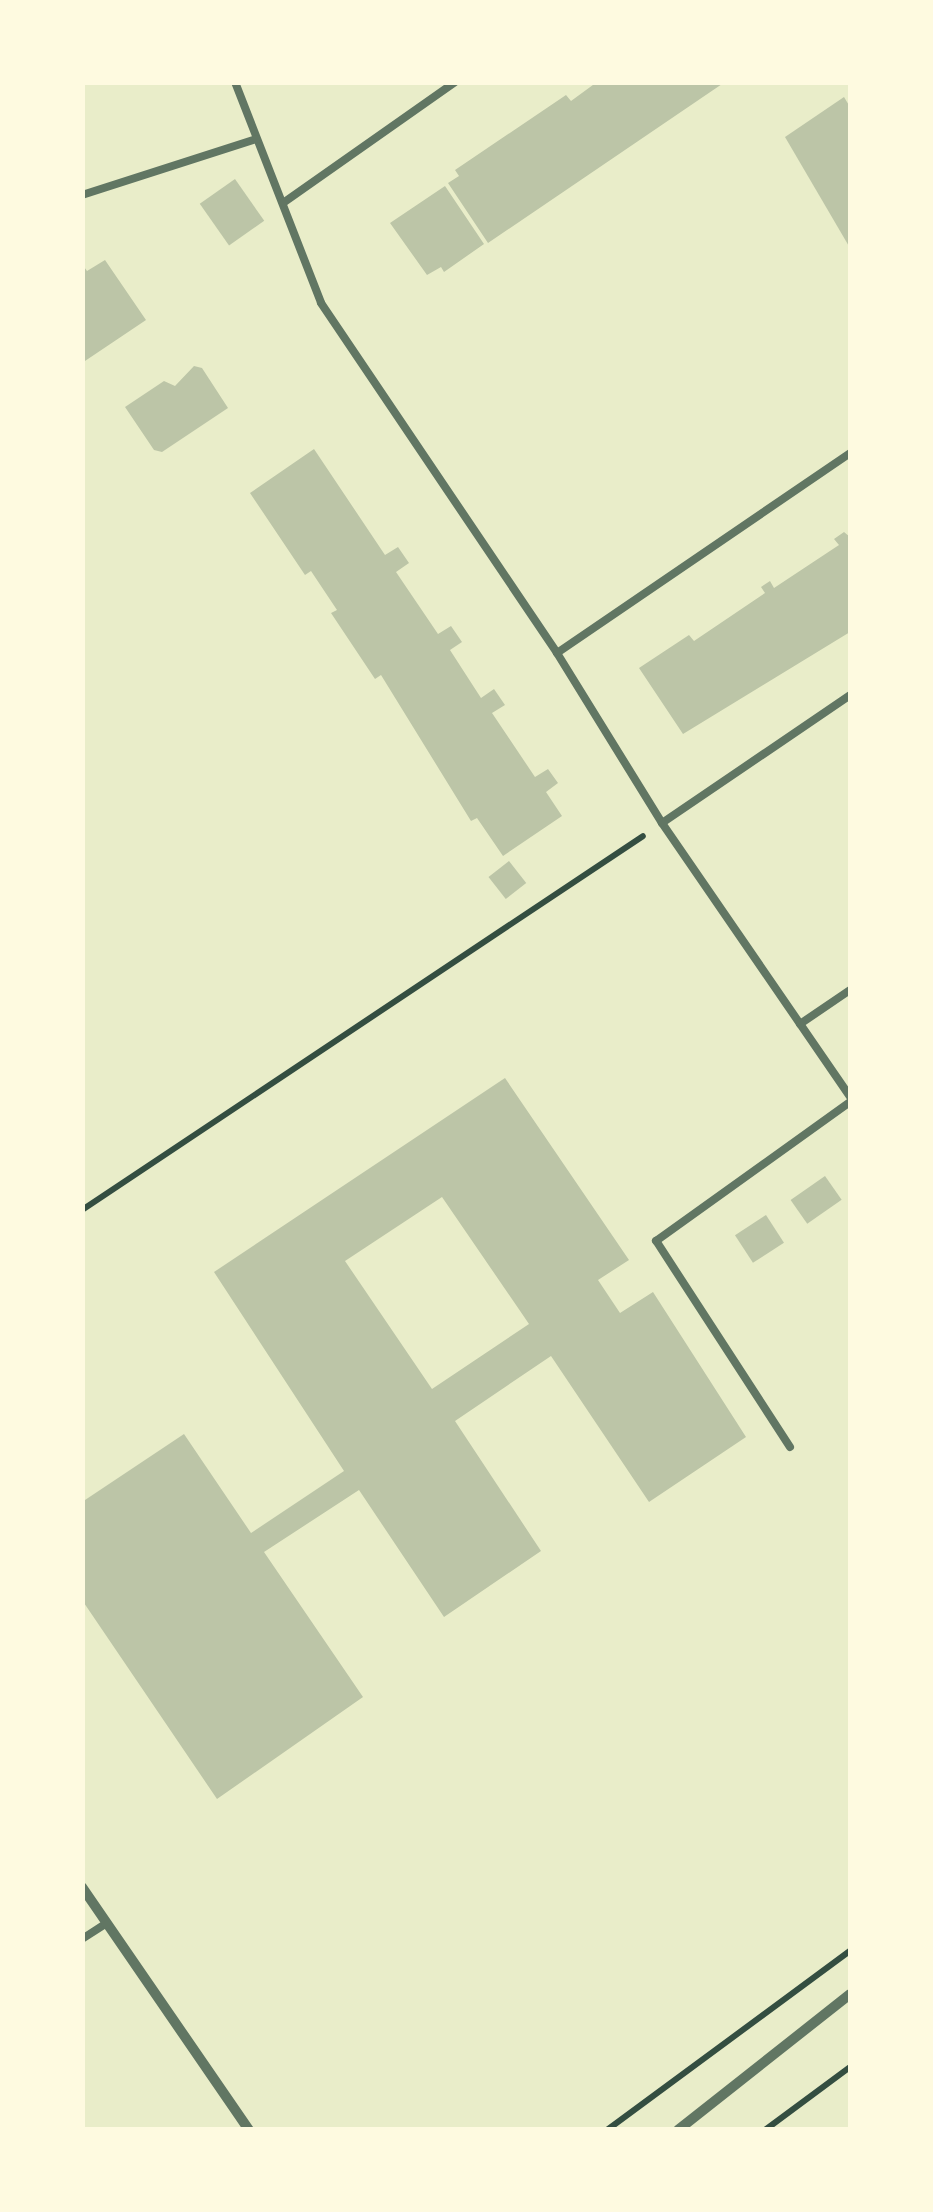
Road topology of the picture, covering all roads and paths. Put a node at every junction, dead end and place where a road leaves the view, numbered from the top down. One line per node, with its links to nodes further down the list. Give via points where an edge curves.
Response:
1 (235, 82): 3 (lane)
2 (455, 82): 5 (lane)
3 (256, 139): 4 (lane); 5 (lane)
4 (82, 195)
5 (283, 204): 7 (lane, via 321,302)
6 (850, 453): 7 (lane)
7 (557, 653): 9 (lane)
8 (850, 696): 9 (lane)
9 (662, 823): 11 (lane); 13 (path)
10 (850, 990): 11 (lane)
11 (800, 1024): 12 (lane)
12 (850, 1099): 14 (lane, via 656,1241)
13 (82, 1210)
14 (790, 1448)
15 (82, 1887): 16 (street)
16 (105, 1924): 17 (lane); 21 (street)
17 (82, 1939)
18 (850, 1950): 22 (path)
19 (850, 1994): 23 (street)
20 (850, 2066): 24 (path)
21 (249, 2130)
22 (607, 2130)
23 (678, 2130)
24 (765, 2130)

